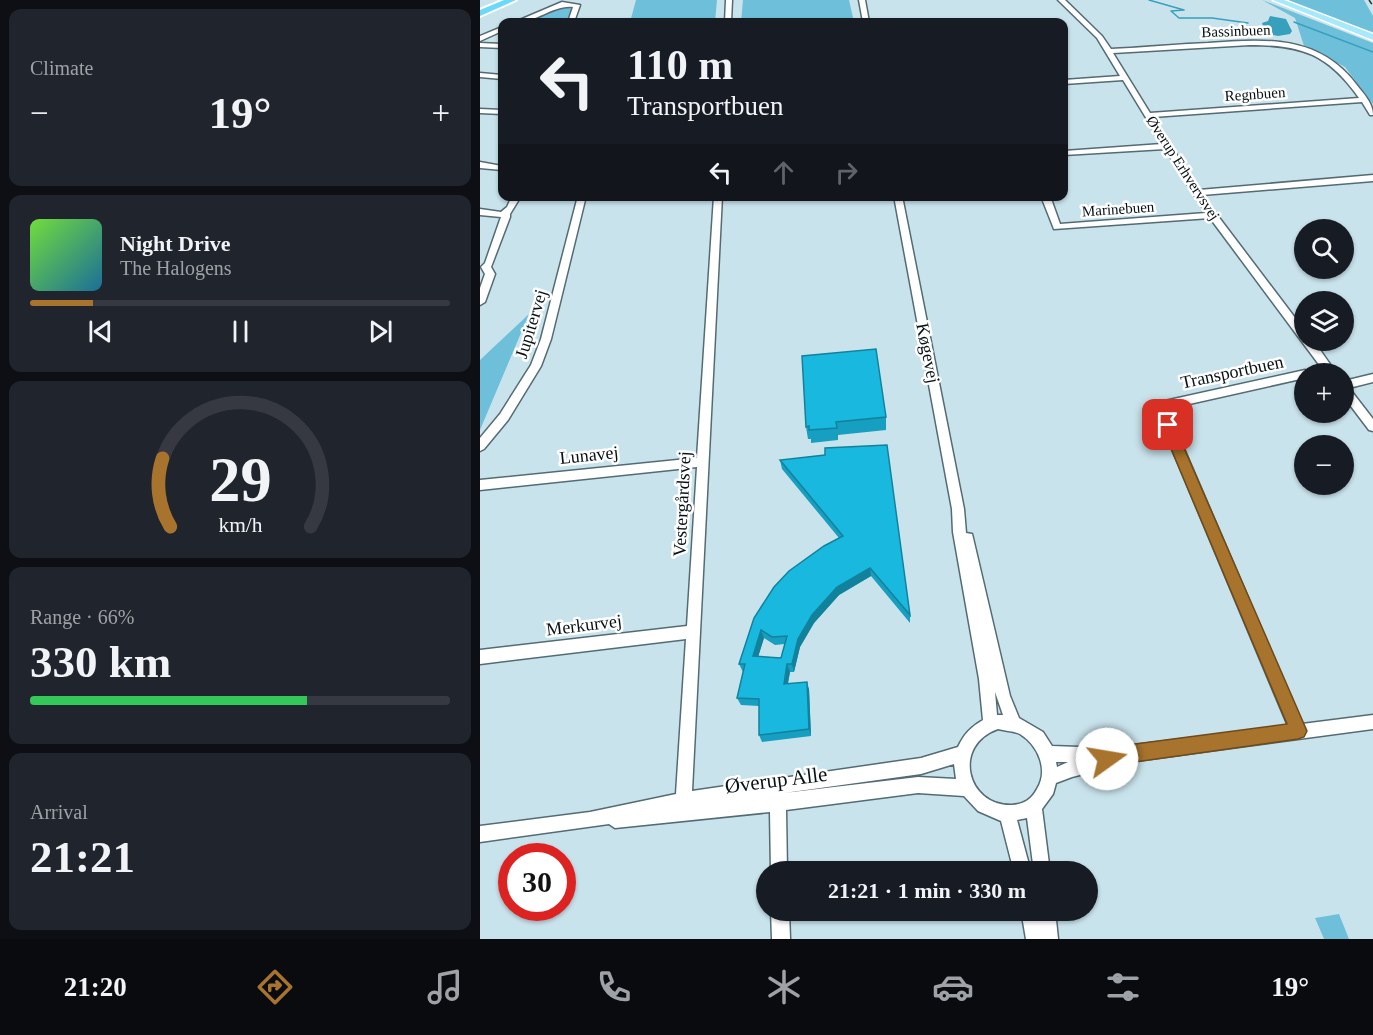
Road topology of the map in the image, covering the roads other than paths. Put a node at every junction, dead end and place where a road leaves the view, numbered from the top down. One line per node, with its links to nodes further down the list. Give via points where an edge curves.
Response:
1 (506, 0): 7 (highway)
2 (512, 0): 7 (highway)
3 (729, 0): 10 (street)
4 (862, 0): 11 (street)
5 (1062, 0): 17 (street, Øverup Erhvervsvej, via 1094,29)
6 (1277, 0): 13 (main road)
7 (480, 12)
8 (528, 18): 9 (street, via 567,3 577,4)
9 (572, 18)
10 (728, 18)
11 (865, 18)
12 (498, 31): 14 (street)
13 (1370, 36)
14 (480, 39)
15 (480, 45): 16 (street)
16 (498, 46)
17 (1109, 51): 20 (street, Øverup Erhvervsvej); 22 (street, Bassinbuen, via 1254,42 1286,44 1329,61)
18 (480, 75): 19 (street)
19 (498, 76)
20 (1125, 78): 21 (street); 26 (street, Øverup Erhvervsvej)
21 (1068, 82)
22 (1363, 100): 25 (street, Bassinbuen); 26 (street, Regnbuen)
23 (480, 111): 24 (street)
24 (498, 112)
25 (1373, 113)
26 (1148, 115): 27 (street, Øverup Erhvervsvej)
27 (1166, 146): 28 (street); 32 (street, Øverup Erhvervsvej)
28 (1068, 153)
29 (480, 165): 30 (street)
30 (498, 167)
31 (1373, 178): 32 (street)
32 (1196, 193): 40 (street, Øverup Erhvervsvej)
33 (515, 201): 39 (street)
34 (581, 201): 49 (street, Jupitervej, via 536,366 504,417)
35 (718, 201): 50 (street, Vestergårdsvej)
36 (899, 201): 52 (street, Køgevej)
37 (1048, 201): 40 (street, Marinebuen, via 1057,227)
38 (480, 212): 39 (street)
39 (505, 214): 41 (street, via 489,264)
40 (1213, 215): 43 (street, Øverup Erhvervsvej)
41 (483, 267): 42 (street, via 489,274)
42 (480, 302)
43 (1294, 323)
44 (1294, 377): 58 (street, Transportbuen, via 1160,406)
45 (1373, 378): 46 (street)
46 (1354, 384)
47 (1354, 401): 48 (street)
48 (1373, 427)
49 (480, 446)
50 (702, 462): 51 (street, Lunavej); 53 (street, Vestergårdsvej)
51 (480, 485)
52 (958, 509): 56 (street, Køgevej, via 984,604 1003,696); 57 (street, Køgevej)
53 (693, 632): 54 (street, Merkurvej); 66 (street, Vestergårdsvej)
54 (480, 657)
55 (1373, 722): 58 (street)
56 (1014, 723): 57 (street); 60 (street, via 1038,738)
57 (991, 724): 59 (street, via 970,738)
58 (1298, 731): 61 (street)
59 (963, 753): 63 (street, via 962,771); 64 (street, Øverup Alle, via 921,766)
60 (1048, 754): 61 (street); 62 (street)
61 (1119, 756): 62 (street)
62 (1050, 778): 65 (street, via 1045,794)
63 (967, 788): 64 (street, Øverup Alle, via 918,784); 67 (street, via 984,806)
64 (778, 795): 66 (street, Øverup Alle); 69 (street)
65 (1034, 806): 67 (street); 71 (street)
66 (683, 807): 68 (street, Øverup Alle)
67 (1007, 814): 70 (street)
68 (480, 834)
69 (779, 861)
70 (1020, 861)
71 (1041, 861)
72 (780, 921): 75 (street)
73 (1032, 921): 76 (street)
74 (1047, 921): 77 (street)
75 (781, 939)
76 (1035, 939)
77 (1049, 939)

